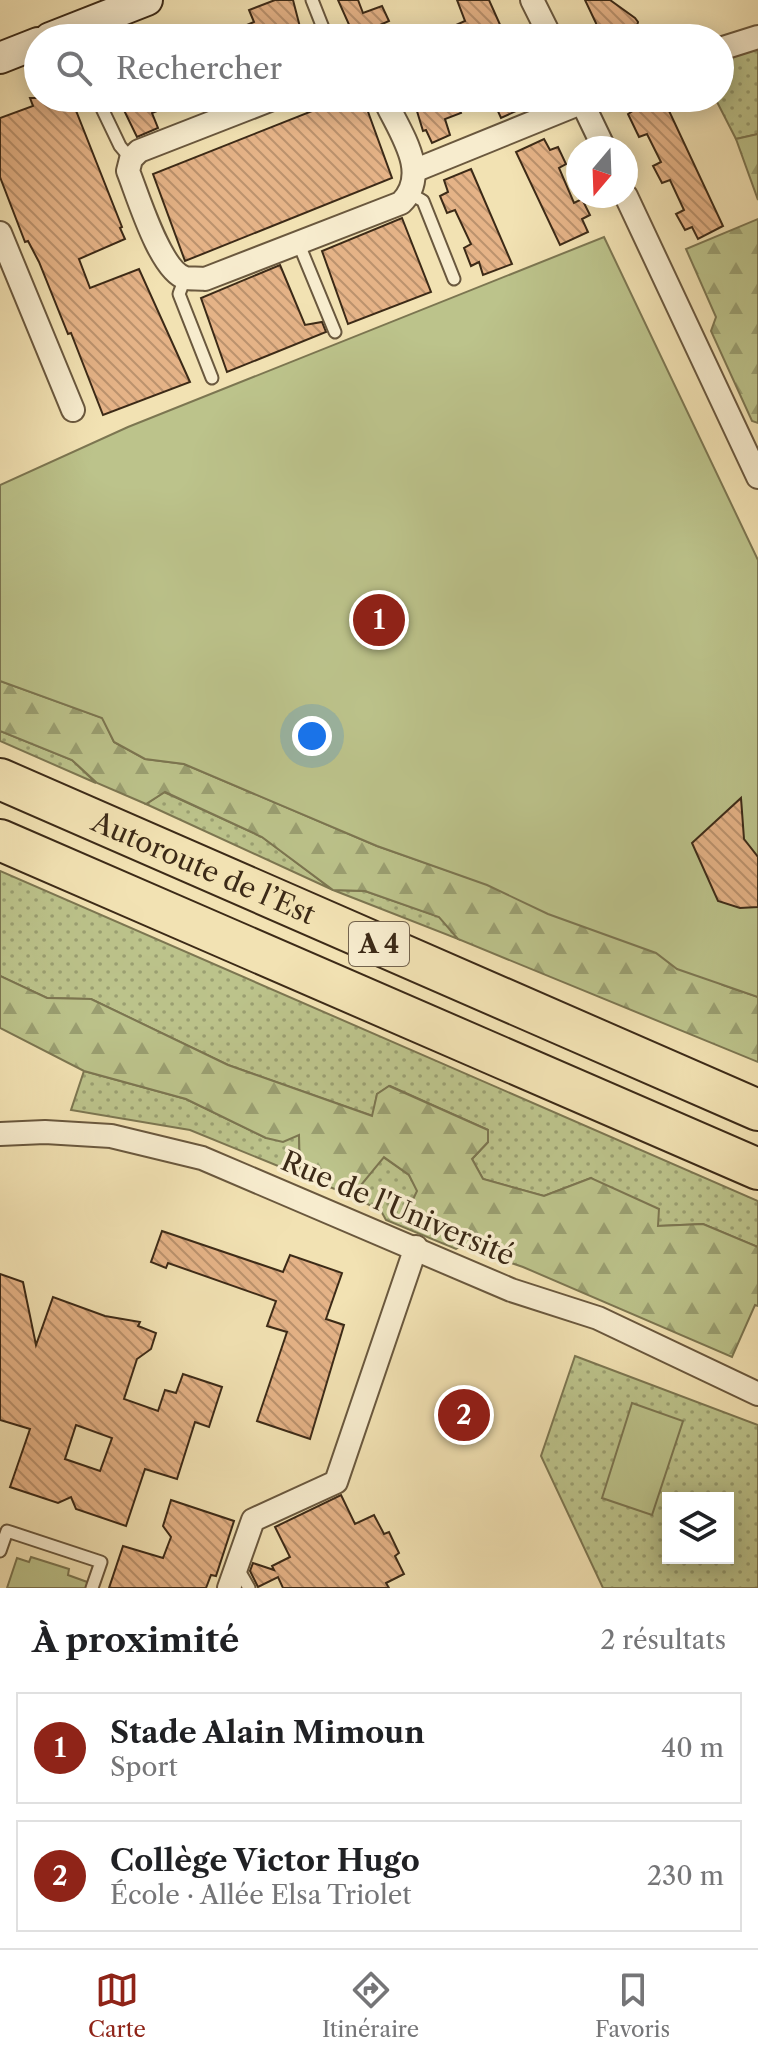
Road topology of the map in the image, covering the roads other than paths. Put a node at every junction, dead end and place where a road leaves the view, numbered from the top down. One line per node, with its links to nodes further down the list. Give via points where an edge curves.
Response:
1 (147, 0): 4 (main road)
2 (312, 0): 5 (lane)
3 (532, 0): 6 (street)
4 (86, 24)
5 (321, 24)
6 (544, 24)
7 (758, 37): 8 (street)
8 (734, 45)
9 (24, 49): 10 (main road)
10 (0, 58)
11 (104, 112): 17 (lane)
12 (239, 112): 17 (street, via 139,151)
13 (390, 112): 18 (street)
14 (556, 112): 18 (street)
15 (590, 112): 16 (street)
16 (599, 136)
17 (131, 159): 23 (street, via 128,171 160,249 171,269)
18 (416, 170): 19 (street)
19 (411, 194): 22 (street, via 401,203); 24 (lane, via 423,201)
20 (632, 208): 28 (street)
21 (0, 233): 27 (street)
22 (298, 242): 23 (street, via 205,279); 25 (lane)
23 (185, 278): 26 (lane, via 179,294)
24 (454, 279)
25 (335, 332)
26 (212, 378)
27 (73, 410)
28 (758, 477)
29 (0, 779): 31 (highway, Autoroute de l’Est / A 4)
30 (0, 840): 33 (highway, Autoroute de l’Est / A 4)
31 (758, 1110)
32 (0, 1134): 34 (street, Rue de l'Université, via 111,1136 202,1158)
33 (758, 1169)
34 (416, 1247): 35 (street, Rue de l'Université, via 511,1290 598,1318); 37 (street, via 336,1482 253,1520)
35 (758, 1394)
36 (0, 1551): 38 (lane, via 7,1531 101,1562)
37 (236, 1566): 39 (street); 40 (lane)
38 (92, 1588)
39 (229, 1588)
40 (249, 1588)

